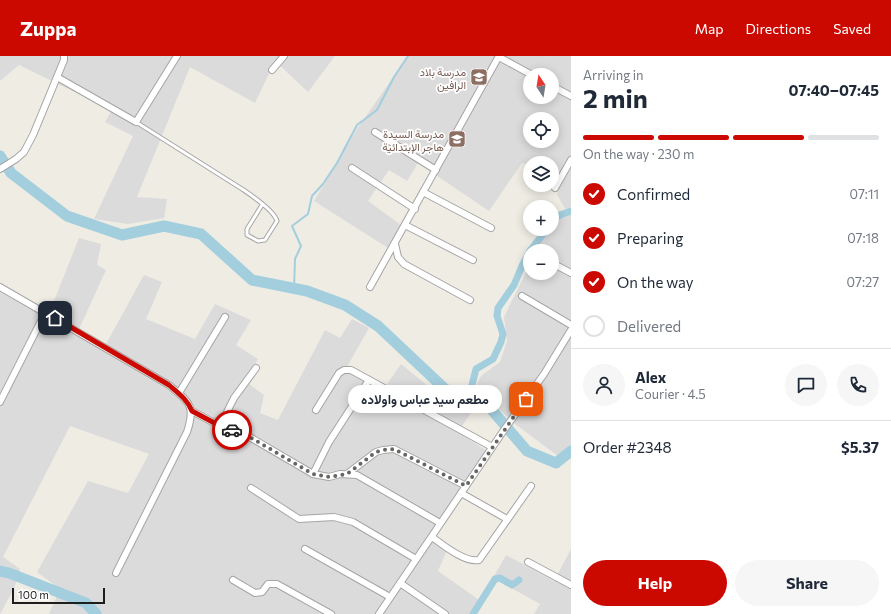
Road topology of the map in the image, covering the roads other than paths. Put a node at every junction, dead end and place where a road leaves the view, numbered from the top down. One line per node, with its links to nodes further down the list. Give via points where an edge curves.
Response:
1 (64, 56): 7 (street)
2 (177, 56): 10 (street)
3 (284, 56): 5 (street)
4 (499, 56): 6 (street); 15 (street)
5 (272, 70)
6 (523, 70)
7 (57, 78): 10 (street); 14 (street, via 24,152)
8 (559, 90): 9 (street)
9 (571, 96)
10 (136, 122): 18 (lane, via 242,188)
11 (375, 132): 15 (street)
12 (571, 160): 16 (street)
13 (352, 168): 19 (street)
14 (0, 169)
15 (436, 170): 17 (street)
16 (559, 182)
17 (424, 192): 19 (street); 21 (street)
18 (262, 205): 18 (lane, via 276,217 277,221 265,240 258,241 247,235 247,229)
19 (415, 209): 20 (street)
20 (405, 225): 22 (street); 23 (street)
21 (491, 228)
22 (395, 244): 27 (street); 29 (street, via 398,257 404,264)
23 (473, 260)
24 (559, 266): 25 (street)
25 (571, 272)
26 (0, 287): 30 (street)
27 (370, 287)
28 (522, 296): 32 (street)
29 (470, 300)
30 (45, 313): 36 (street); 37 (street)
31 (225, 317): 36 (street)
32 (571, 325)
33 (571, 330): 41 (street, via 544,374)
34 (256, 368): 40 (street, via 234,398)
35 (370, 380): 38 (street, via 351,370 344,370 339,373); 41 (street); 42 (street, via 329,442)
36 (179, 393): 39 (street)
37 (0, 402)
38 (316, 410)
39 (192, 411): 40 (street); 54 (street, via 187,432)
40 (220, 426): 42 (street, via 241,432)
41 (492, 447): 44 (street)
42 (313, 474): 43 (street, via 329,477)
43 (347, 474): 44 (street, via 376,452 394,449); 49 (street, via 357,475)
44 (466, 486): 47 (street)
45 (531, 486): 48 (street)
46 (251, 488): 52 (street, via 299,519 334,517 353,522)
47 (461, 493): 48 (street); 49 (street)
48 (508, 519): 50 (street, via 479,560 466,558)
49 (440, 523): 50 (street)
50 (432, 537): 52 (street)
51 (305, 549): 58 (street)
52 (416, 559): 56 (street)
53 (528, 562): 57 (street)
54 (116, 573)
55 (233, 580): 59 (street, via 255,593 262,592 268,584 277,584)
56 (400, 583): 58 (street); 61 (street)
57 (571, 585)
58 (390, 597): 60 (street)
59 (331, 614)
60 (378, 614)
61 (445, 614)

